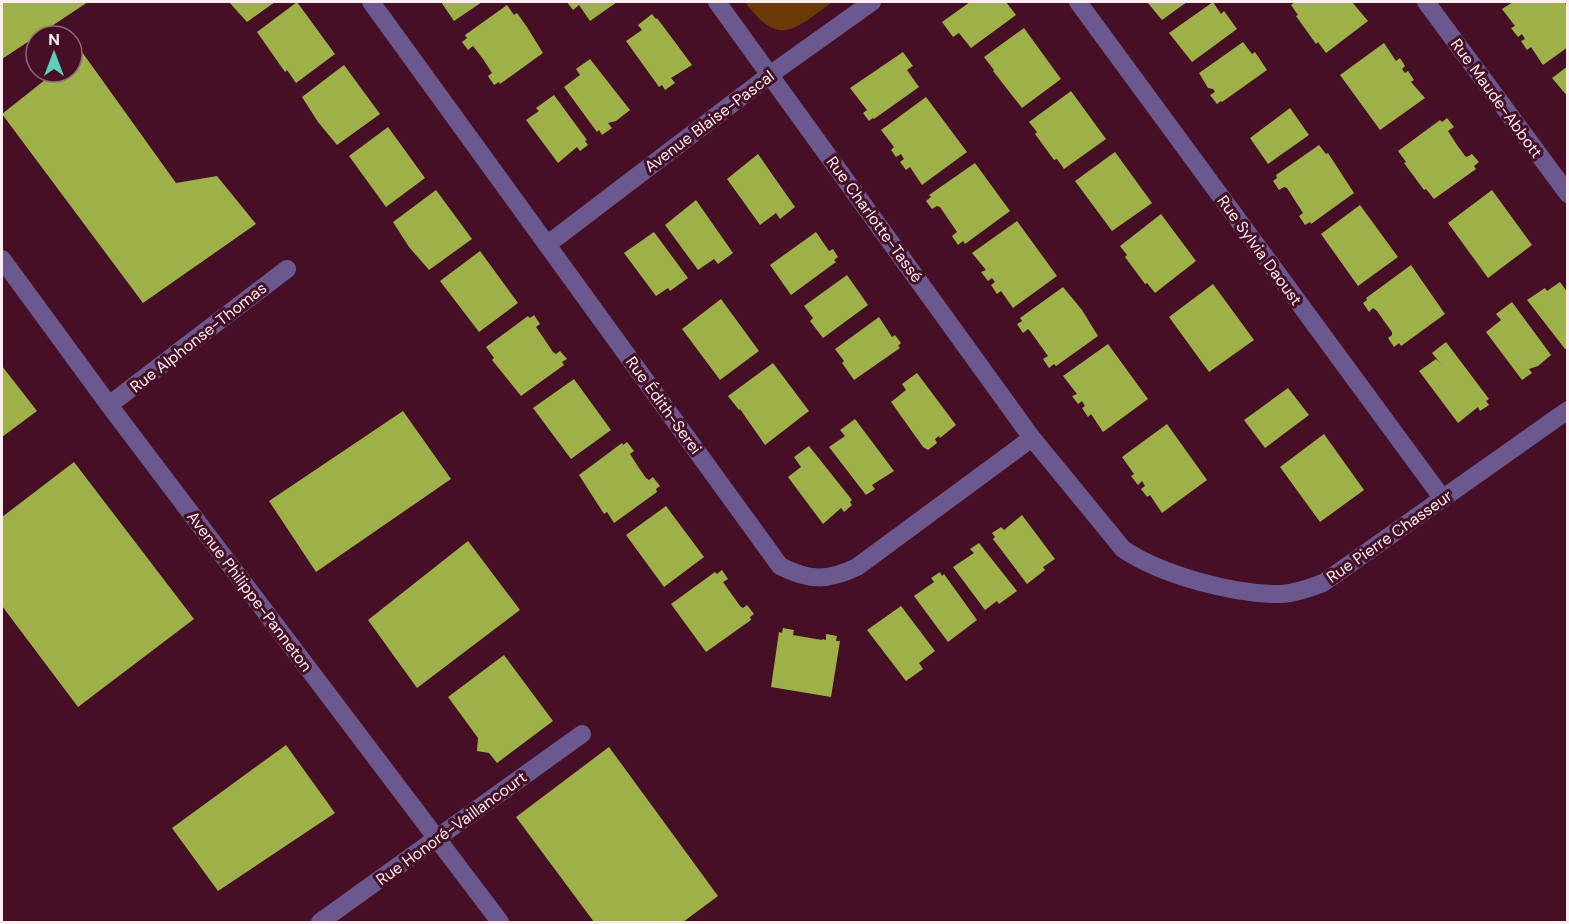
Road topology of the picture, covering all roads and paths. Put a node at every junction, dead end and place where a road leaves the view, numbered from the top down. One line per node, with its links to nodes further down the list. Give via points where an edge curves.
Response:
1 (371, 2): 8 (street, Rue Édith-Serei)
2 (717, 2): 6 (street, Rue Charlotte-Tassé)
3 (872, 2): 6 (street, Avenue Blaise-Pascal)
4 (1078, 2): 14 (street, Rue Sylvia Daoust)
5 (1426, 2): 7 (street, Rue Maude-Abbott)
6 (771, 74): 8 (street, Avenue Blaise-Pascal); 13 (street, Rue Charlotte-Tassé)
7 (1568, 194)
8 (548, 244): 13 (street, Rue Édith-Serei, via 780,566 797,575 838,577 857,567)
9 (2, 259): 11 (street, Avenue Philippe-Panneton)
10 (287, 269): 11 (street, Rue Alphonse-Thomas)
11 (109, 405): 16 (street, Avenue Philippe-Panneton)
12 (1568, 410): 14 (street, Rue Pierre Chasseur)
13 (1032, 438): 14 (street, Rue Pierre Chasseur, via 1123,549 1140,561 1195,580 1256,592 1284,594 1323,583)
14 (1443, 499)
15 (582, 734): 16 (street, Rue Honoré-Vaillancourt)
16 (437, 838): 17 (street, Rue Honoré-Vaillancourt); 18 (street, Avenue Philippe-Panneton)
17 (320, 922)
18 (500, 922)

